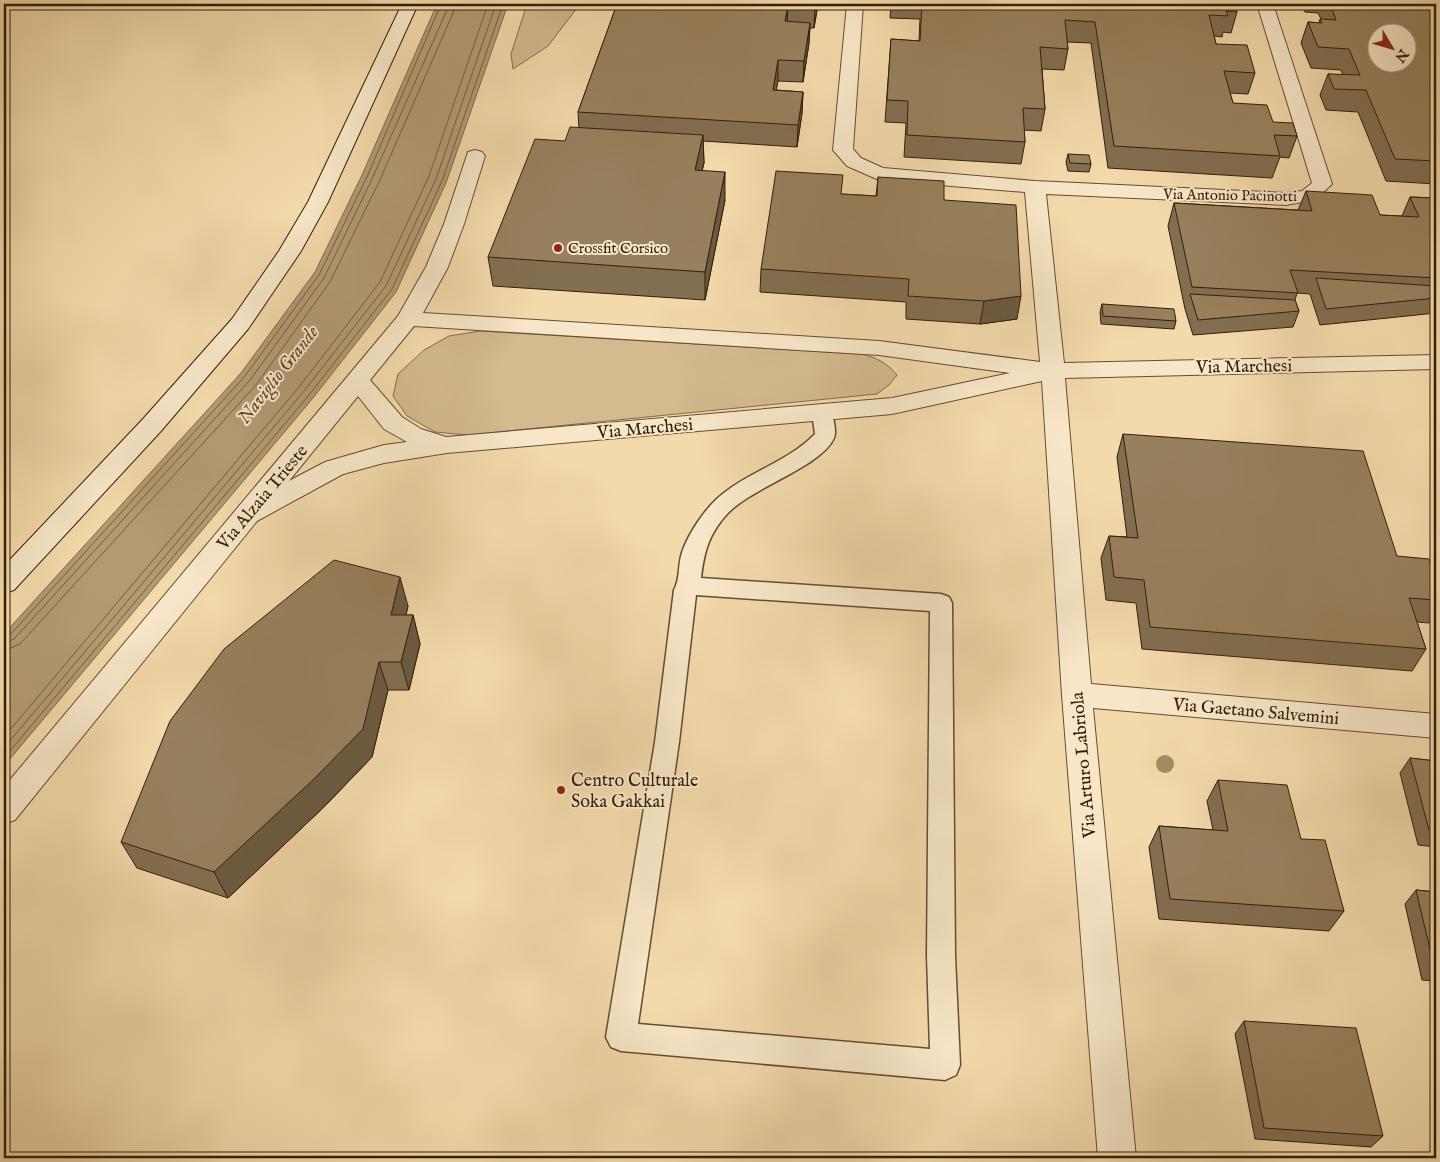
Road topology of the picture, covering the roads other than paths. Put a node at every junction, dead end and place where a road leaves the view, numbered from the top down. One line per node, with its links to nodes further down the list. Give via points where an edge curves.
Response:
1 (410, 4): 13 (street, via 318,202 246,316 152,425)
2 (855, 4): 5 (street, Via Antonio Pacinotti, via 843,150 854,162 879,174)
3 (1265, 4): 5 (street, Via Antonio Pacinotti, via 1322,184 1308,196 1286,199)
4 (475, 156): 6 (street, Via Alzaia Trieste, via 437,267)
5 (1035, 187): 8 (street)
6 (408, 319): 8 (street, Via Marchesi, via 879,348); 9 (street, Via Alzaia Trieste)
7 (1436, 362): 8 (street, Via Marchesi)
8 (1053, 370): 10 (street, Via Marchesi, via 892,406); 15 (street, Via Arturo Labriola)
9 (358, 381): 11 (street, via 393,423 412,436); 12 (street, Via Alzaia Trieste)
10 (822, 413): 11 (street, Via Marchesi); 14 (lane, via 825,436 815,449 744,490 723,506 705,528 692,557)
11 (447, 445): 12 (street, Via Marchesi, via 384,454 334,468)
12 (248, 514): 17 (street, Via Alzaia Trieste)
13 (4, 583)
14 (688, 586): 14 (lane, via 621,1037 944,1065 941,603)
15 (1077, 695): 16 (street, Via Gaetano Salvemini); 18 (street, Via Arturo Labriola)
16 (1436, 726)
17 (4, 810)
18 (1116, 1158)

